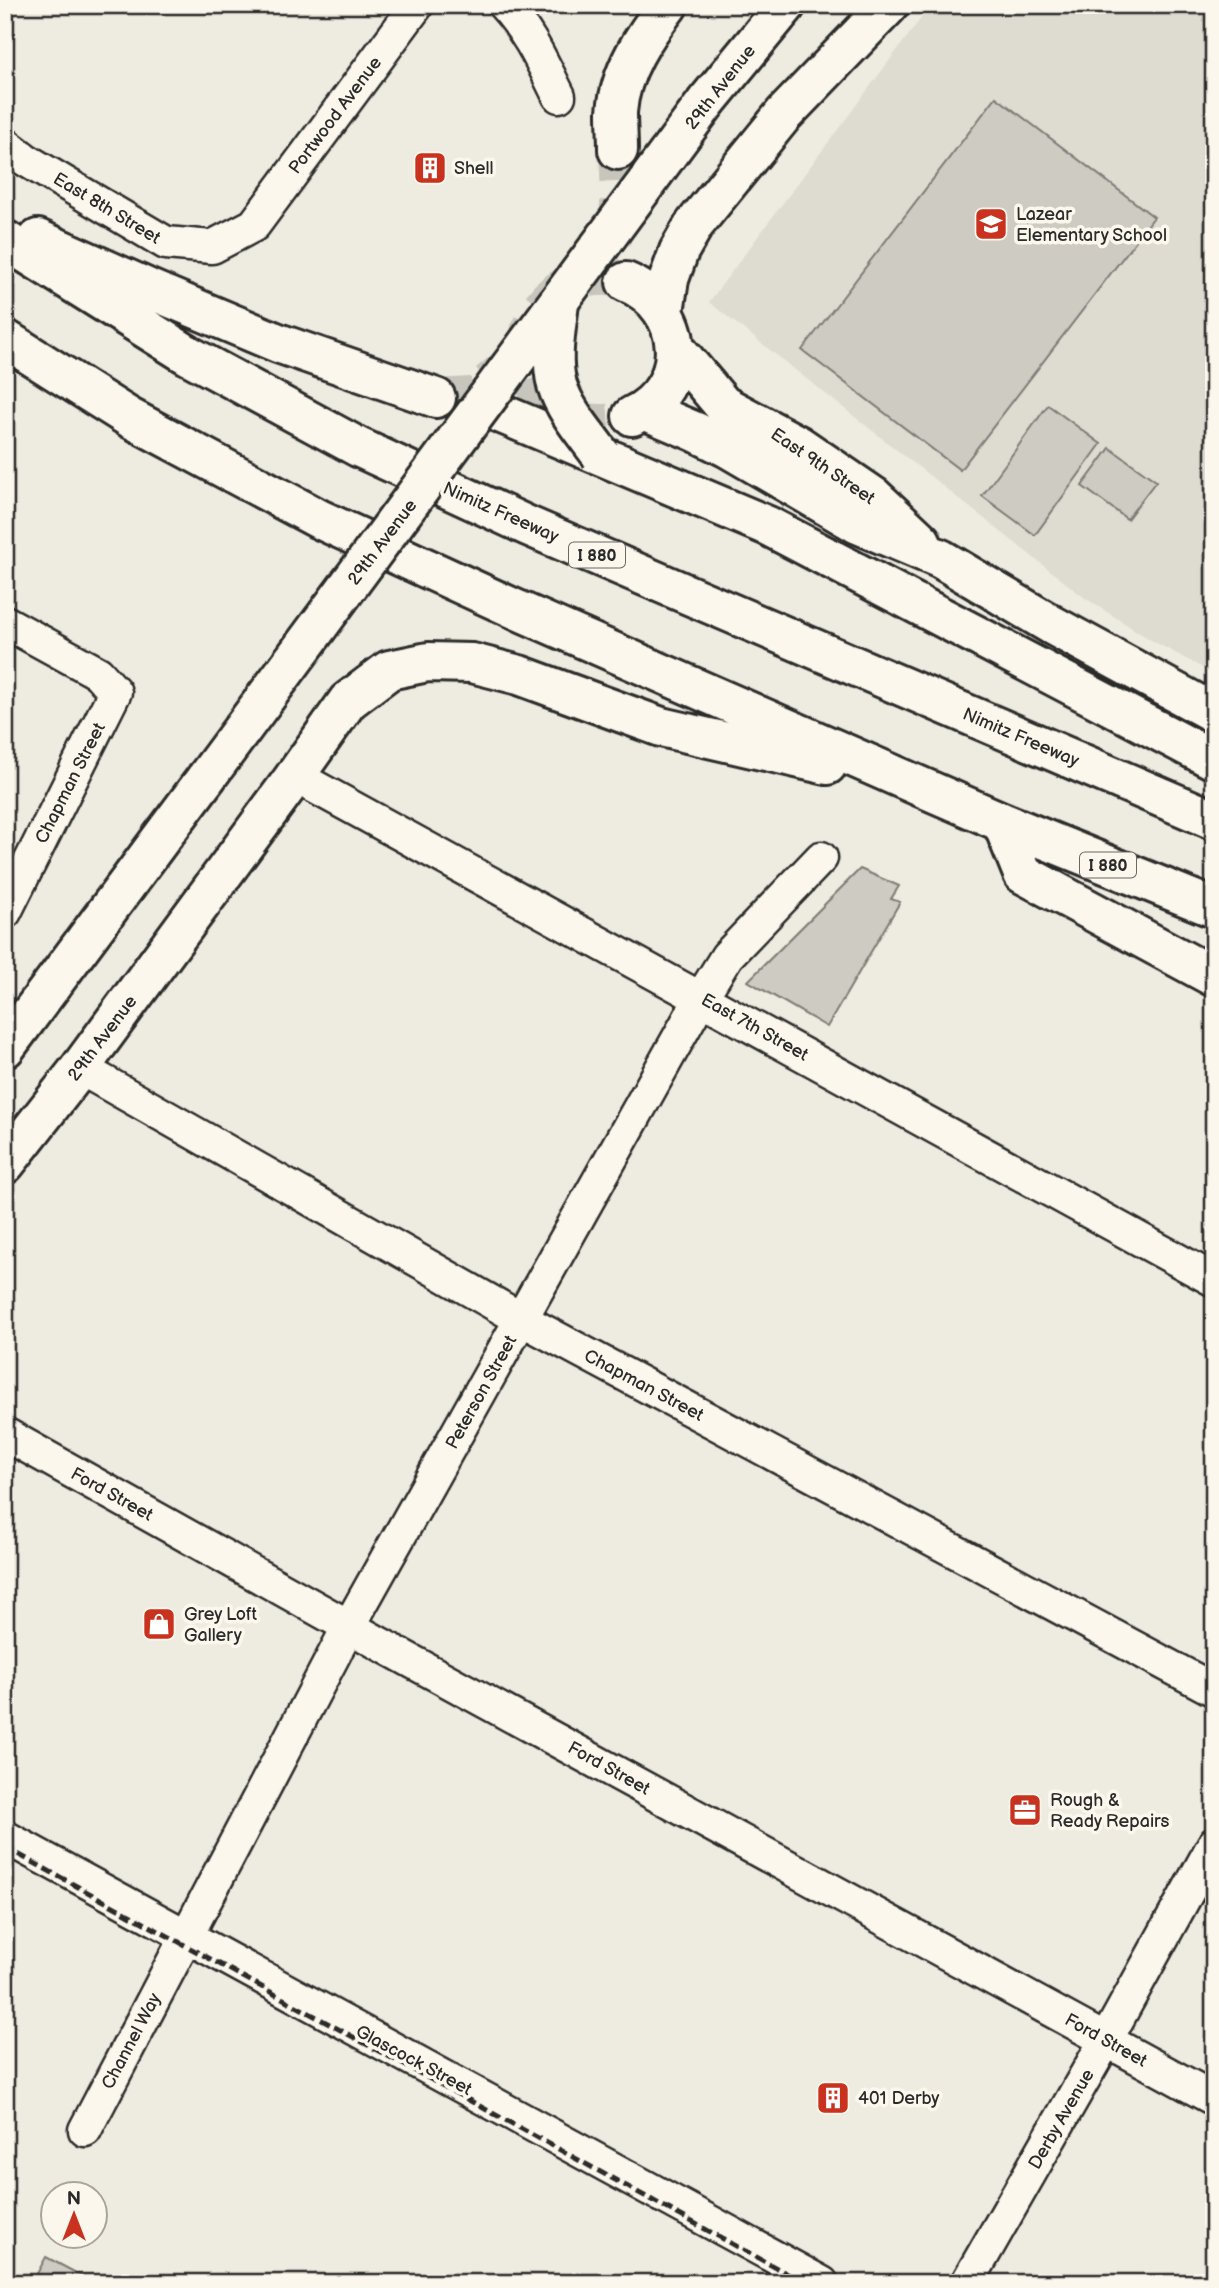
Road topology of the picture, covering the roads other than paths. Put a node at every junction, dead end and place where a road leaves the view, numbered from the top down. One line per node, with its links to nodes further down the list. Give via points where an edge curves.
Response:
1 (417, 5): 10 (street, Portwood Avenue)
2 (504, 5): 6 (street, via 537,50)
3 (668, 5): 8 (main road, via 629,67 617,110)
4 (786, 5): 13 (main road, 29th Avenue, bridge, via 707,101)
5 (889, 5): 14 (main road, via 784,114 694,225 675,260)
6 (559, 96)
7 (5, 144): 10 (street, East 8th Street, via 166,243 212,247)
8 (618, 150)
9 (5, 224): 17 (main road, via 278,343)
10 (254, 225)
11 (5, 240): 26 (main road, Nimitz Freeway / I 880, via 188,355 358,447 528,526)
12 (626, 282): 14 (main road, via 644,290)
13 (559, 303): 18 (main road, 29th Avenue, bridge); 19 (main road, bridge, via 554,352 557,384)
14 (664, 312): 16 (main road)
15 (5, 339): 25 (main road, I 880, via 130,418 319,519)
16 (675, 348): 20 (main road, East 9th Street, via 723,405 798,445 874,497); 20 (main road, East 9th Street, via 672,371 661,393 638,413 696,432 858,524)
17 (436, 398)
18 (484, 406): 19 (main road); 33 (main road, 29th Avenue, bridge)
19 (601, 455): 23 (main road, via 768,526)
20 (940, 559): 22 (main road, East 9th Street)
21 (5, 622): 30 (street, Chapman Street, via 98,673 115,692)
22 (1214, 713)
23 (1214, 760)
24 (295, 776): 25 (main road, 29th Avenue, via 348,701 389,670 429,662 471,663 519,675 661,727); 32 (street, East 7th Street); 34 (main road, 29th Avenue)
25 (919, 786): 27 (main road, I 880)
26 (1214, 820)
27 (1002, 822): 29 (main road, I 880); 31 (main road, via 1023,874)
28 (821, 858): 32 (street, Peterson Street, via 727,956)
29 (1214, 908)
30 (5, 912)
31 (1214, 976)
32 (701, 998): 36 (street, East 7th Street); 37 (street, Peterson Street)
33 (5, 1048)
34 (80, 1068): 35 (main road, 29th Avenue); 37 (street, Chapman Street)
35 (5, 1164)
36 (1214, 1280)
37 (523, 1320): 39 (street, Peterson Street); 40 (street, Chapman Street)
38 (5, 1434): 39 (street, Ford Street)
39 (349, 1626): 44 (street, Peterson Street); 45 (street, Ford Street)
40 (1214, 1690)
41 (5, 1837): 44 (street, Glascock Street)
42 (1214, 1844): 45 (street, Derby Avenue)
43 (5, 1857): 44 (street, Glascock Street)
44 (182, 1945): 47 (street, Channel Way); 48 (street, Glascock Street); 49 (street, Glascock Street)
45 (1106, 2040): 46 (street, Ford Street); 50 (street, Derby Avenue)
46 (1214, 2099)
47 (85, 2130)
48 (785, 2283)
49 (822, 2283)
50 (967, 2283)

